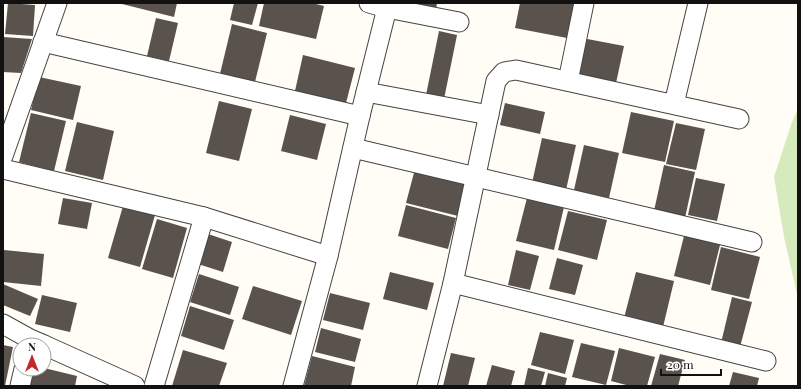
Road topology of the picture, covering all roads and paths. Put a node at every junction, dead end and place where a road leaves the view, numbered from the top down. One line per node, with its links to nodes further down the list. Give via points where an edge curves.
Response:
1 (57, 3): 6 (street)
2 (584, 3): 7 (street)
3 (698, 3): 9 (street)
4 (378, 5): 5 (street); 8 (street)
5 (459, 22)
6 (43, 42): 11 (street); 14 (street)
7 (568, 81): 9 (street); 10 (street, via 516,70 504,72 496,82)
8 (366, 92): 10 (street); 11 (street)
9 (674, 104): 12 (street)
10 (489, 115): 16 (street)
11 (360, 116): 13 (street)
12 (738, 119)
13 (353, 148): 16 (street); 19 (street)
14 (3, 156)
15 (3, 169): 17 (street)
16 (476, 177): 18 (street); 20 (street)
17 (204, 217): 19 (street); 26 (street)
18 (752, 242)
19 (328, 256): 27 (street)
20 (453, 283): 24 (street); 28 (street)
21 (3, 324): 22 (street)
22 (26, 337)
23 (52, 350): 25 (street)
24 (766, 361)
25 (135, 386)
26 (154, 386)
27 (293, 386)
28 (428, 386)

